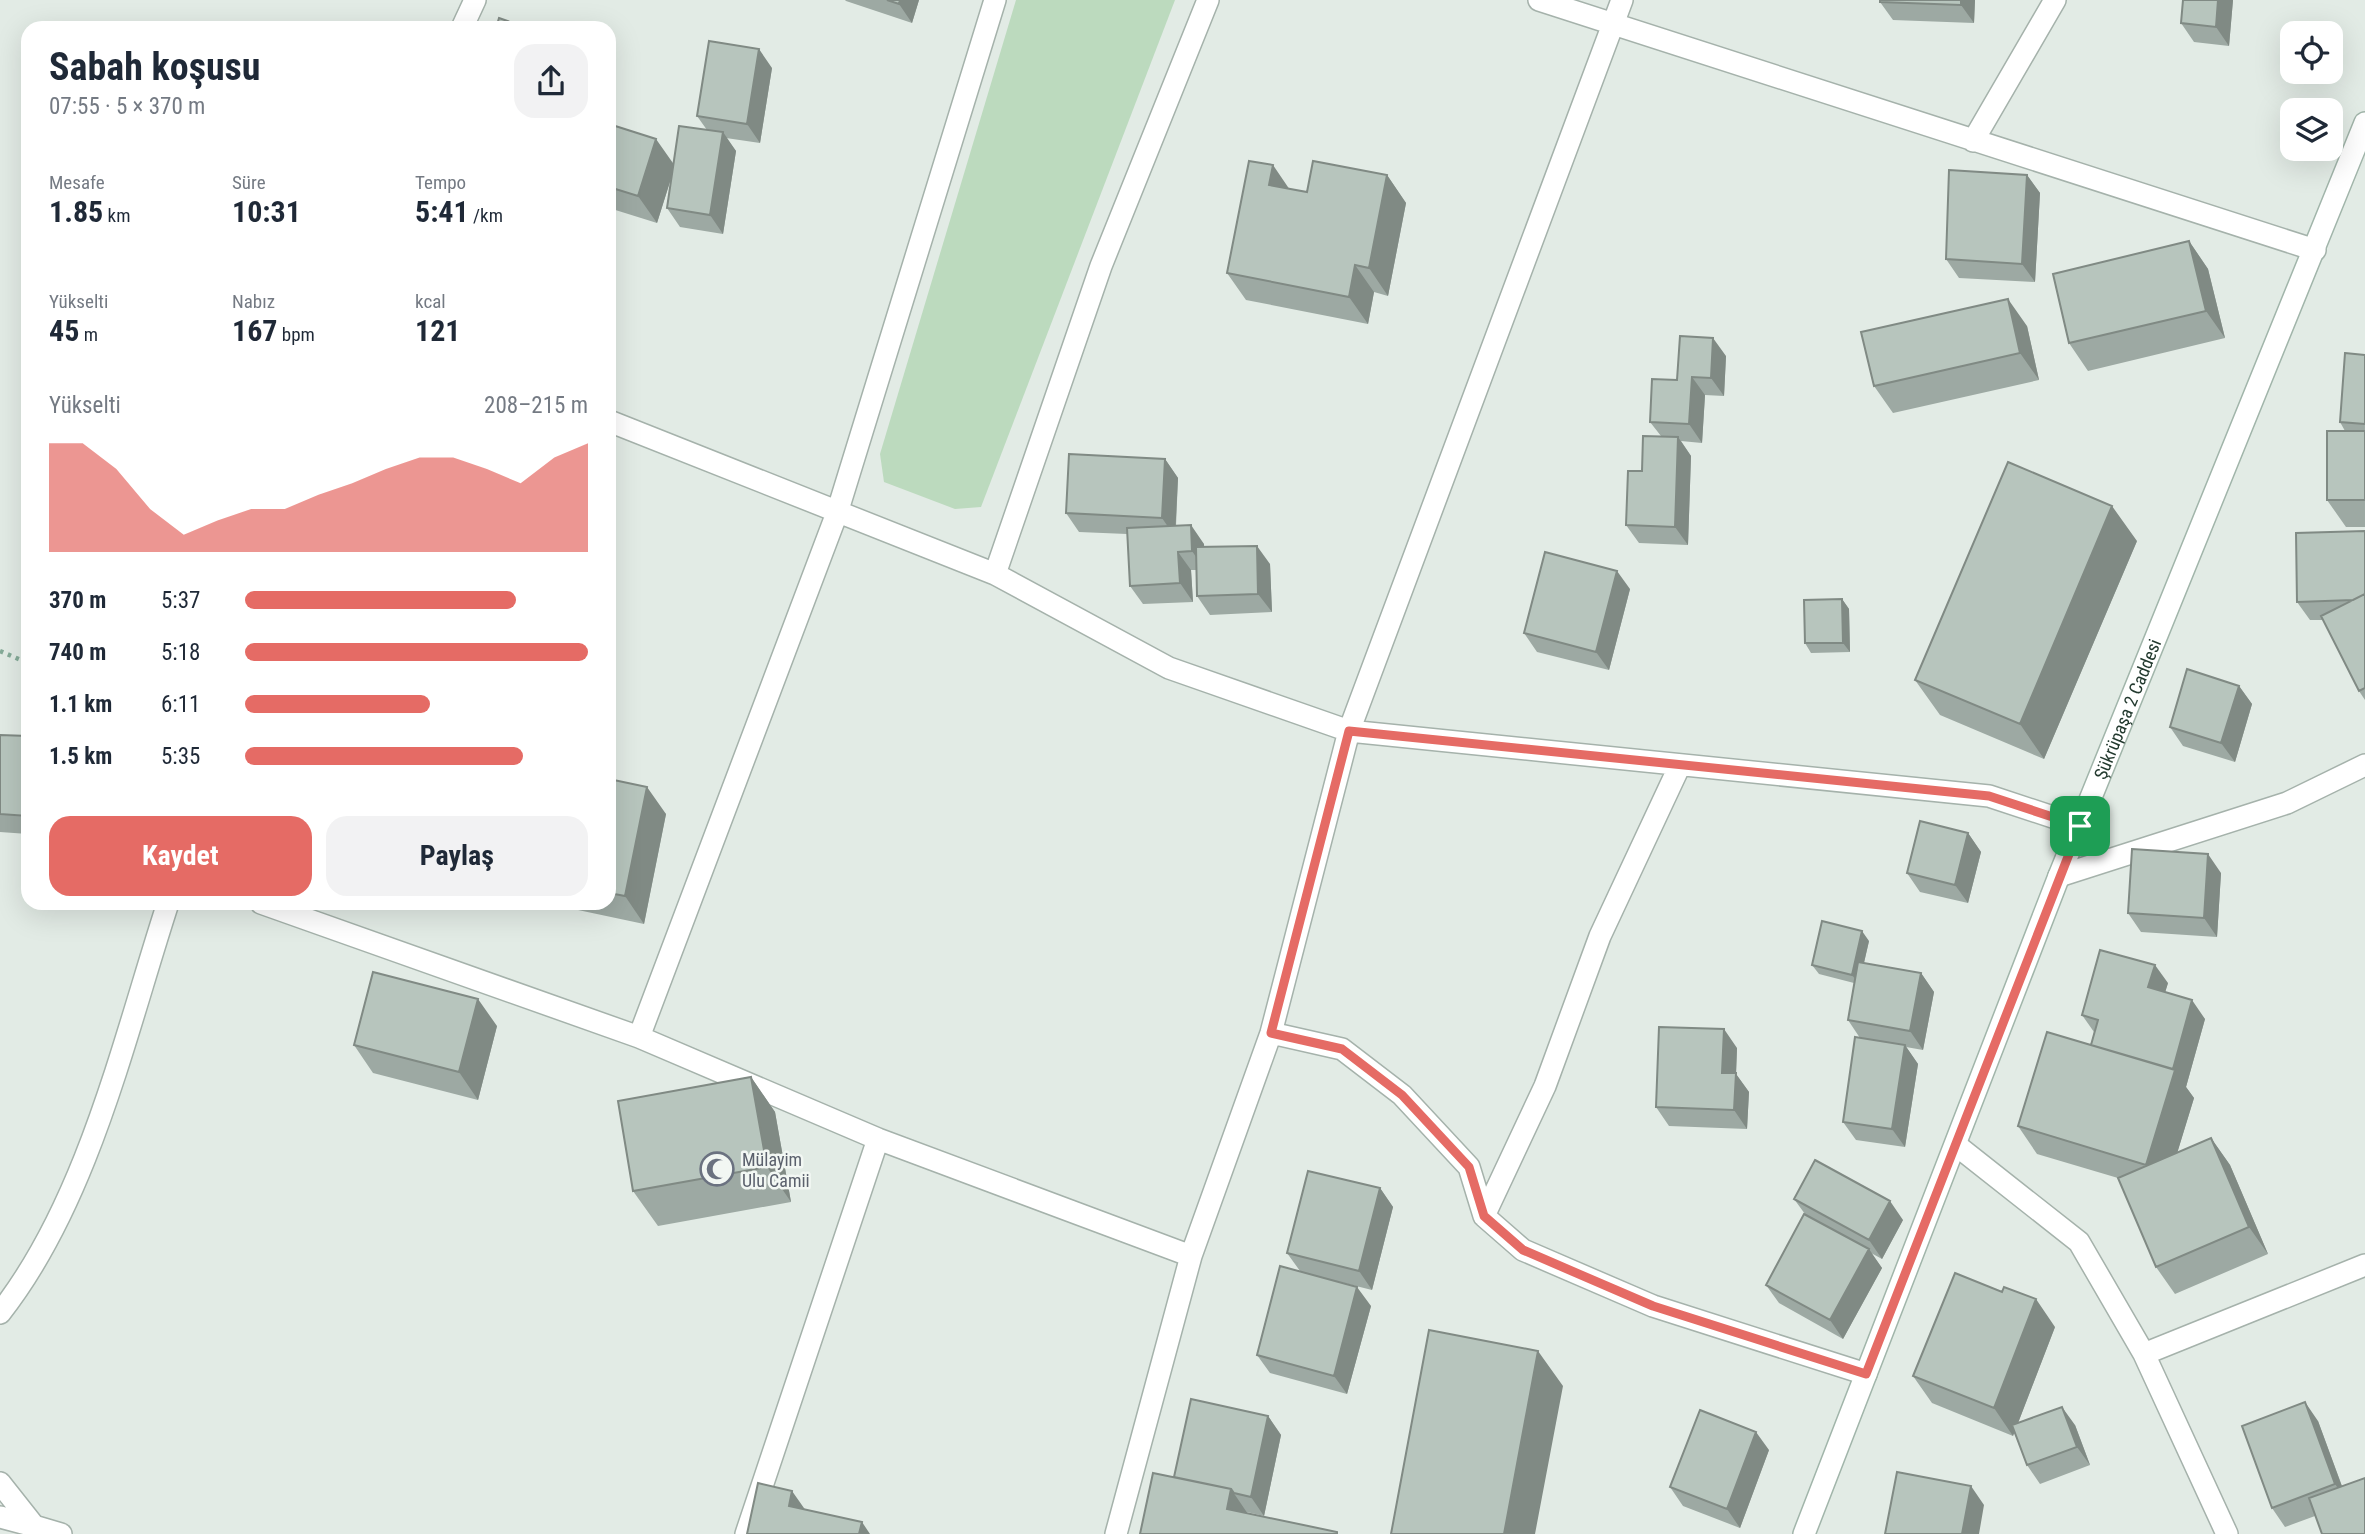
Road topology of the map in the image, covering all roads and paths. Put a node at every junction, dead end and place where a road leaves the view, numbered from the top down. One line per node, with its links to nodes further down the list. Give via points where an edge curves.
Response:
1 (475, 0): 7 (street)
2 (995, 0): 13 (street)
3 (1208, 0): 14 (street, via 1101,266)
4 (1539, 0): 8 (street)
5 (1622, 0): 8 (street)
6 (2055, 0): 10 (street)
7 (465, 21)
8 (1612, 23): 10 (street); 17 (street)
9 (2365, 123): 11 (street, Şükrüpaşa 2 Caddesi)
10 (1973, 141): 11 (street)
11 (2315, 250): 20 (street, Şükrüpaşa 2 Caddesi)
12 (616, 424): 13 (street)
13 (837, 513): 14 (street); 25 (street)
14 (995, 574): 17 (street, via 1170,668)
15 (0, 650): 16 (path)
16 (21, 660)
17 (1349, 731): 18 (street); 24 (street)
18 (1680, 765): 20 (street, via 1989,796); 28 (street, via 1600,936 1545,1086)
19 (2365, 765): 21 (street, via 2287,803)
20 (2080, 826): 21 (street, Şükrüpaşa 2 Caddesi)
21 (2059, 876): 27 (street, Şükrüpaşa 2 Caddesi)
22 (166, 910): 31 (street, via 79,1178 22,1284)
23 (281, 910): 25 (street)
24 (1271, 1033): 28 (street, via 1342,1049 1402,1095 1469,1167); 29 (street)
25 (639, 1037): 26 (street)
26 (878, 1139): 29 (street); 38 (street)
27 (1956, 1145): 32 (street, via 2079,1242); 33 (street, Şükrüpaşa 2 Caddesi)
28 (1484, 1216): 33 (street, via 1523,1250 1653,1306)
29 (1191, 1255): 39 (street)
30 (2365, 1265): 32 (street)
31 (0, 1312)
32 (2144, 1354): 41 (street)
33 (1866, 1374): 40 (street, Şükrüpaşa 2 Caddesi)
34 (0, 1483): 36 (street)
35 (0, 1517): 36 (street)
36 (34, 1526): 37 (street)
37 (61, 1534)
38 (746, 1534)
39 (1116, 1534)
40 (1804, 1534)
41 (2227, 1534)

